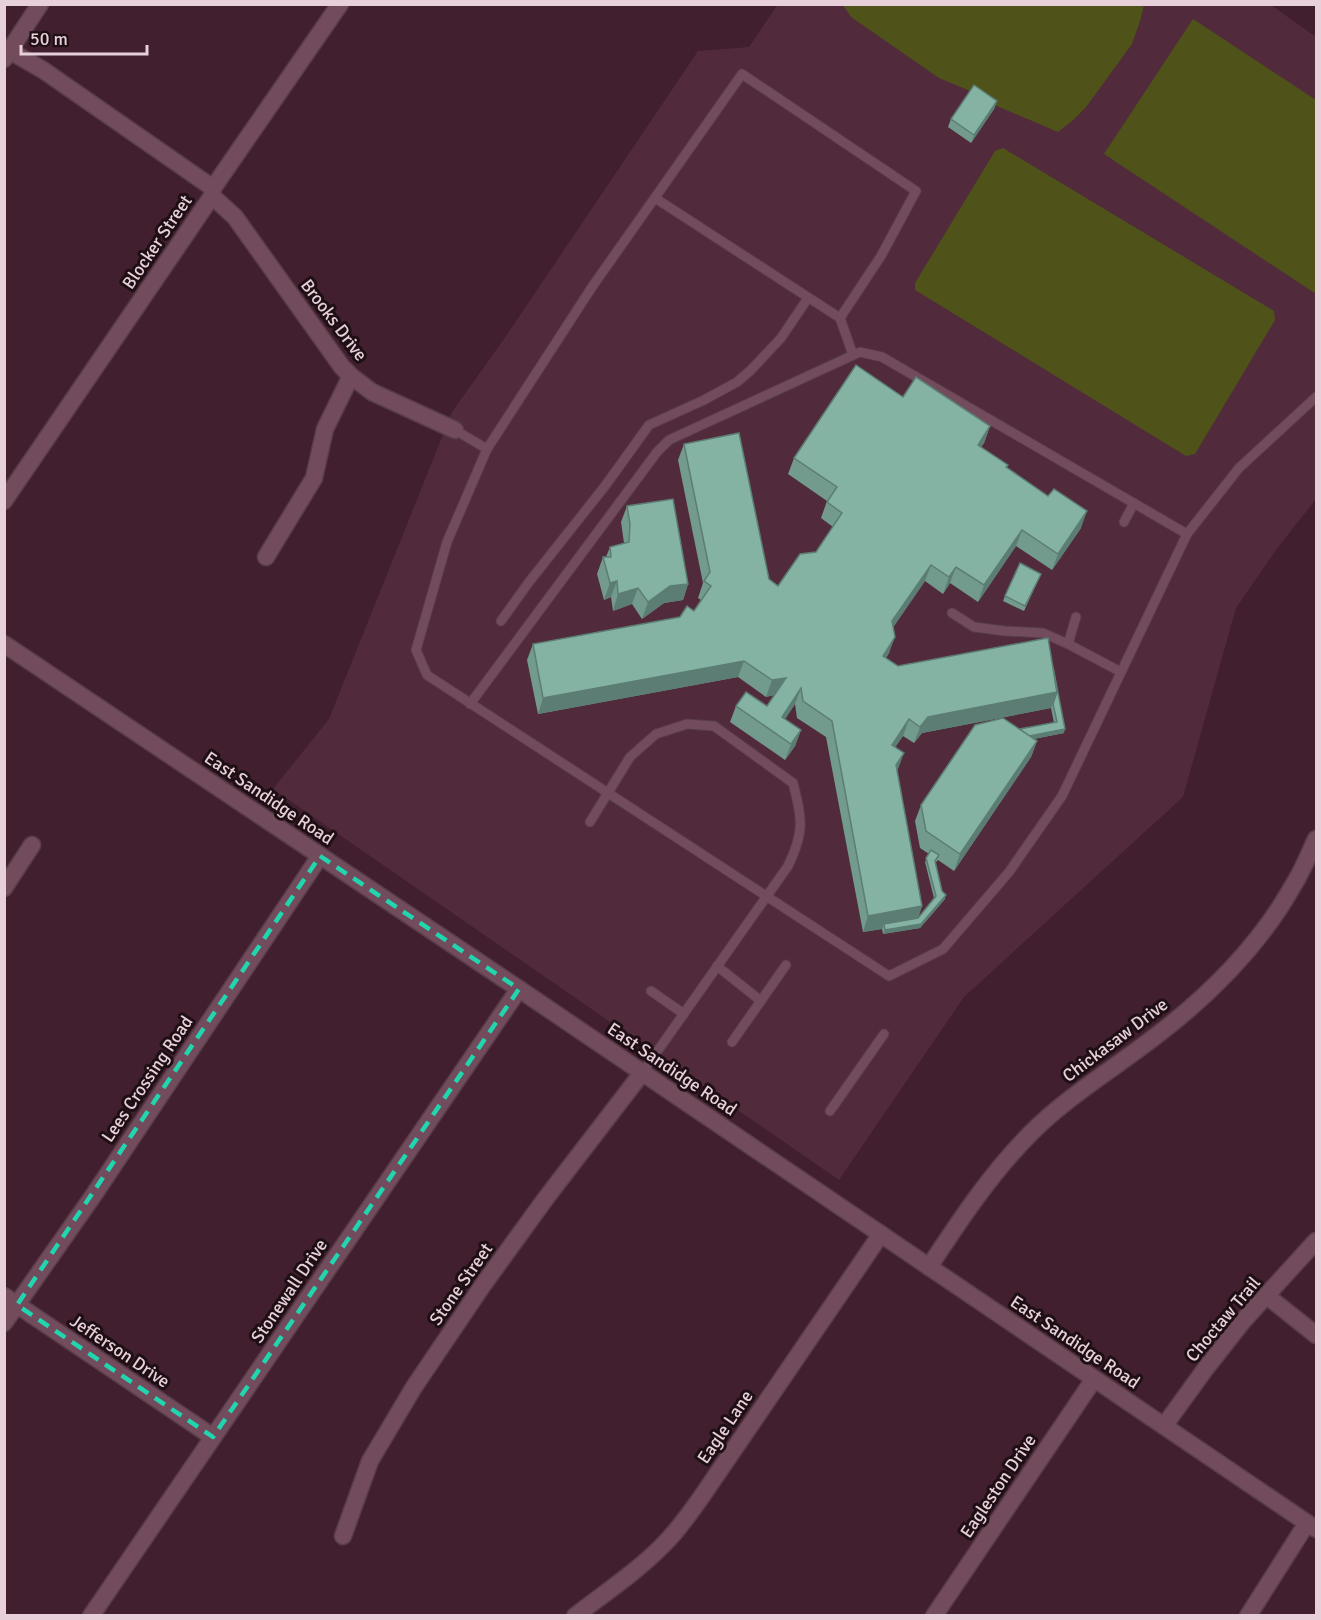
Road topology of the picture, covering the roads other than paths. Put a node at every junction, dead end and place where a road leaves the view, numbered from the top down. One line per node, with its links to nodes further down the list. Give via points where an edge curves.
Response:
1 (40, 4): 3 (street)
2 (340, 4): 4 (street, Blocker Street)
3 (7, 55): 4 (street, Brooks Drive, via 52,77)
4 (213, 192): 9 (street, Brooks Drive); 13 (street, Blocker Street)
5 (656, 198): 6 (lane); 7 (lane, via 742,74 916,191 881,256); 12 (lane, via 592,286)
6 (808, 298): 7 (lane); 20 (lane, via 781,338 737,382 649,425)
7 (840, 318): 8 (lane)
8 (853, 355): 14 (lane, via 860,351 882,357); 24 (lane, via 669,440)
9 (351, 376): 11 (street, Brooks Drive, via 372,392); 17 (street, via 325,429 315,478)
10 (1317, 397): 16 (lane, via 1239,468)
11 (454, 430): 12 (lane)
12 (487, 449): 24 (lane, via 447,542 416,650 427,675)
13 (4, 501)
14 (1134, 503): 15 (lane); 16 (lane)
15 (1124, 522)
16 (1187, 534): 23 (lane)
17 (266, 557)
18 (951, 613): 22 (lane, via 974,627 1043,633)
19 (1076, 617): 22 (lane)
20 (501, 621)
21 (4, 644): 29 (street, East Sandidge Road)
22 (1068, 644): 23 (lane)
23 (1121, 672): 31 (lane, via 1062,796 1009,872 943,949 889,976)
24 (470, 704): 25 (lane)
25 (608, 793): 26 (lane); 31 (lane); 31 (lane, via 630,757 656,734 687,724 714,726 793,783 801,818 798,841 788,866)
26 (590, 822)
27 (1317, 839): 44 (street, Chickasaw Drive, via 1284,902 1246,953 1160,1032 1032,1132 970,1204)
28 (32, 845): 30 (street)
29 (320, 856): 34 (street, East Sandidge Road); 46 (street, Lees Crossing Road, via 93,1196)
30 (4, 888)
31 (766, 897): 33 (lane)
32 (786, 965): 36 (lane)
33 (717, 966): 36 (lane); 37 (lane)
34 (519, 989): 40 (street, East Sandidge Road); 51 (street, Stonewall Drive)
35 (651, 991): 37 (lane)
36 (761, 1001): 39 (lane)
37 (684, 1014): 40 (lane)
38 (884, 1034): 41 (lane)
39 (732, 1042)
40 (642, 1073): 42 (street, East Sandidge Road); 53 (street, Stone Street, via 483,1285 414,1387 370,1461)
41 (830, 1111)
42 (881, 1234): 44 (street, East Sandidge Road); 55 (street, Eagle Lane, via 677,1530 642,1565)
43 (1317, 1241): 45 (street, Choctaw Trail)
44 (929, 1267): 49 (street, East Sandidge Road)
45 (1267, 1296): 48 (street); 50 (street, Choctaw Trail, via 1243,1321)
46 (11, 1300): 47 (street, Lees Crossing Road); 51 (street, Jefferson Drive)
47 (4, 1323)
48 (1317, 1335)
49 (1094, 1379): 50 (street, East Sandidge Road); 56 (street, Eagleston Drive)
50 (1164, 1426): 52 (street, East Sandidge Road)
51 (213, 1437): 54 (street, Stonewall Drive)
52 (1312, 1526): 57 (street)
53 (343, 1536)
54 (91, 1616)
55 (575, 1616)
56 (934, 1616)
57 (1248, 1616)

